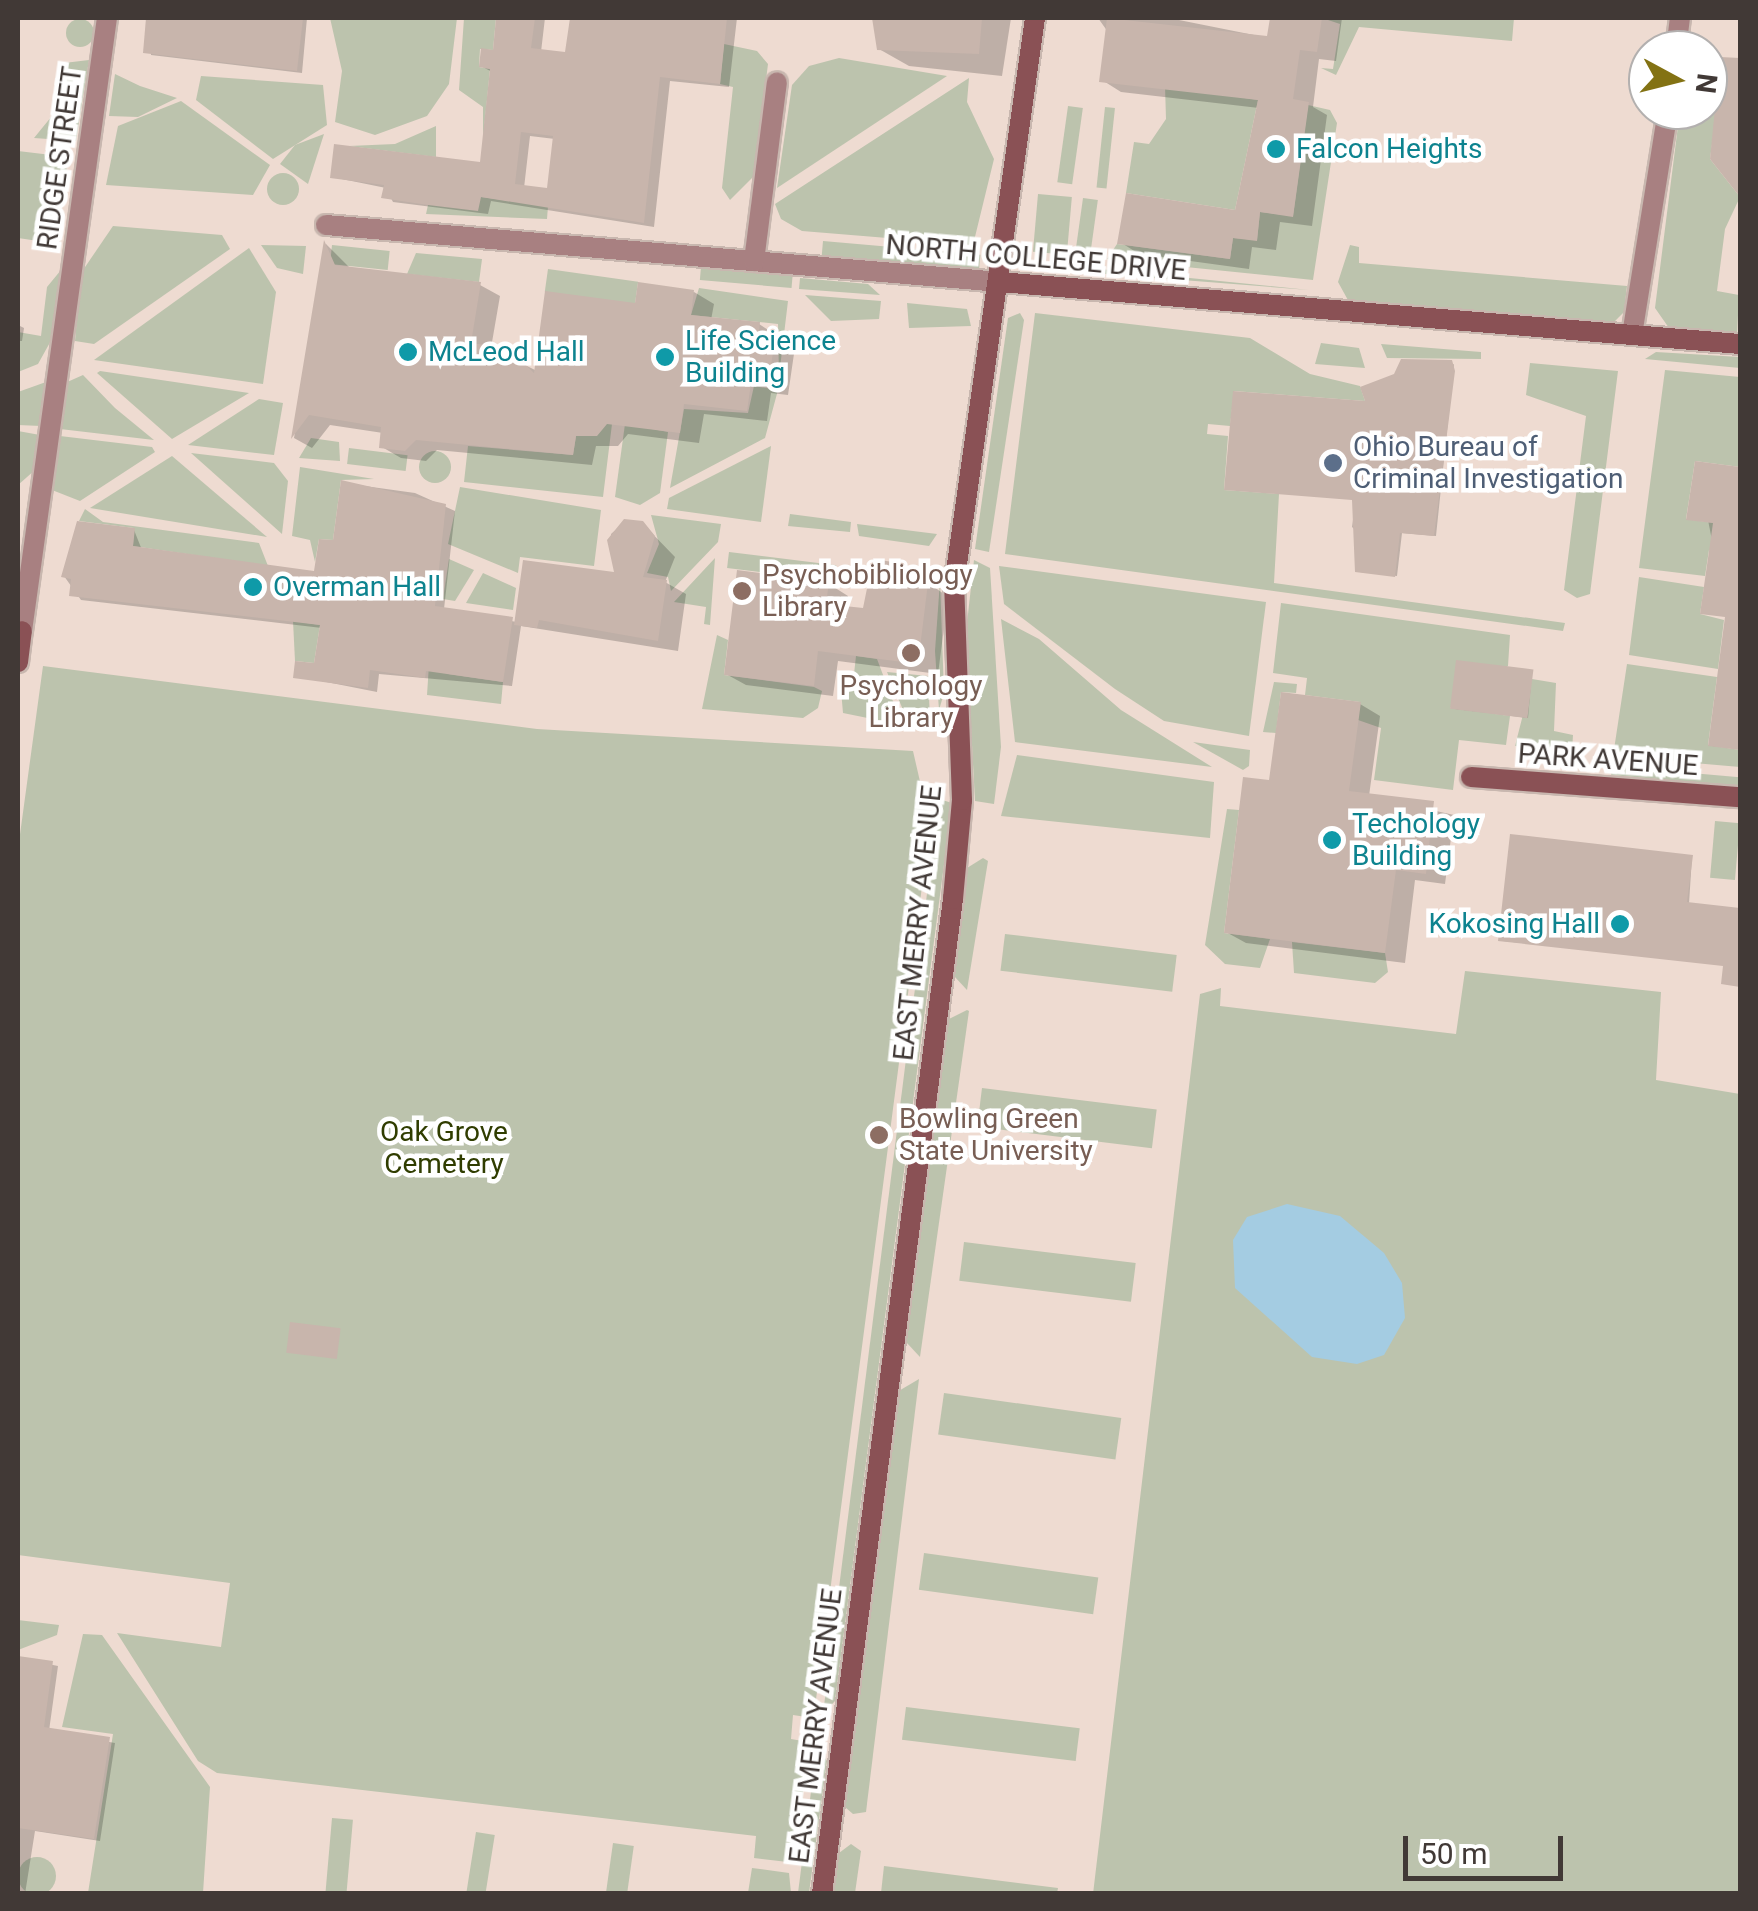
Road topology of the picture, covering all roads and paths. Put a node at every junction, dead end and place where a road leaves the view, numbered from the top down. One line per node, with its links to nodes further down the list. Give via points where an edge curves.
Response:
1 (108, 18): 10 (street, RIDGE STREET)
2 (1035, 18): 7 (street, EAST MERRY AVENUE)
3 (777, 82): 6 (street)
4 (1665, 130): 8 (street)
5 (326, 225): 6 (street, NORTH COLLEGE DRIVE)
6 (754, 261): 7 (street, NORTH COLLEGE DRIVE)
7 (1000, 282): 8 (street, NORTH COLLEGE DRIVE); 13 (street, EAST MERRY AVENUE, via 954,585 962,800 952,899)
8 (1632, 336): 9 (street, NORTH COLLEGE DRIVE)
9 (1740, 344)
10 (18, 662)
11 (1471, 777): 12 (street, PARK AVENUE)
12 (1740, 797)
13 (822, 1894)

